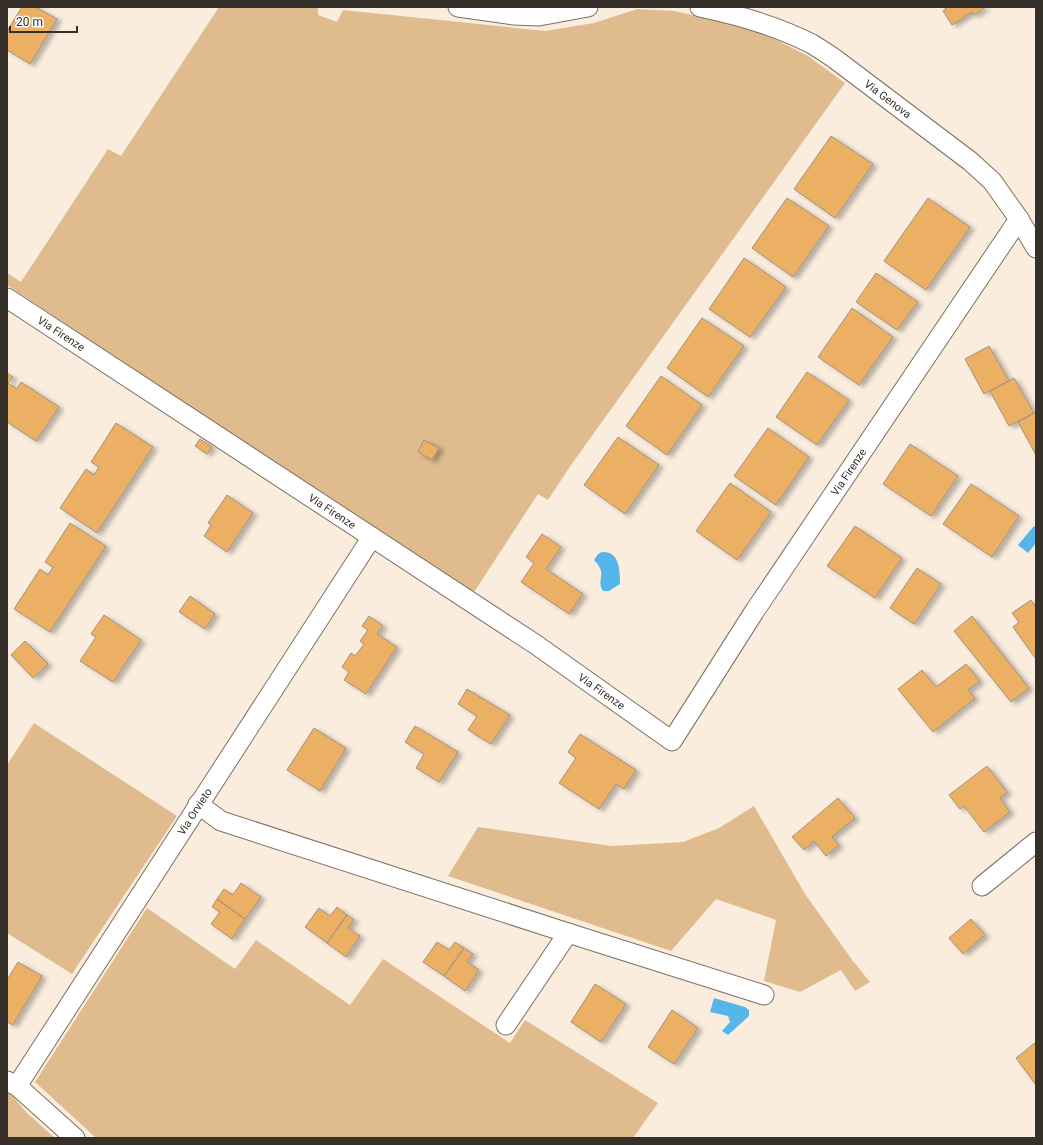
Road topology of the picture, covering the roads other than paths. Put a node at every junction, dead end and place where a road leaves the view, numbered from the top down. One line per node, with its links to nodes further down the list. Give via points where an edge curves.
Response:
1 (458, 7): 2 (street, via 539,16)
2 (588, 7)
3 (700, 7): 4 (street, Via Genova, via 784,31 836,59 970,161 992,181)
4 (1019, 219): 5 (street, Via Genova); 7 (street, Via Firenze, via 754,612 672,741 535,644)
5 (1036, 247)
6 (7, 298): 7 (street, Via Firenze)
7 (372, 537): 8 (street, Via Orvieto)
8 (198, 804): 11 (street, via 221,820); 14 (street, Via Orvieto)
9 (1036, 842): 10 (street)
10 (982, 886)
11 (568, 934): 12 (street); 13 (street)
12 (764, 995)
13 (506, 1025)
14 (12, 1084): 15 (street)
15 (75, 1138)

